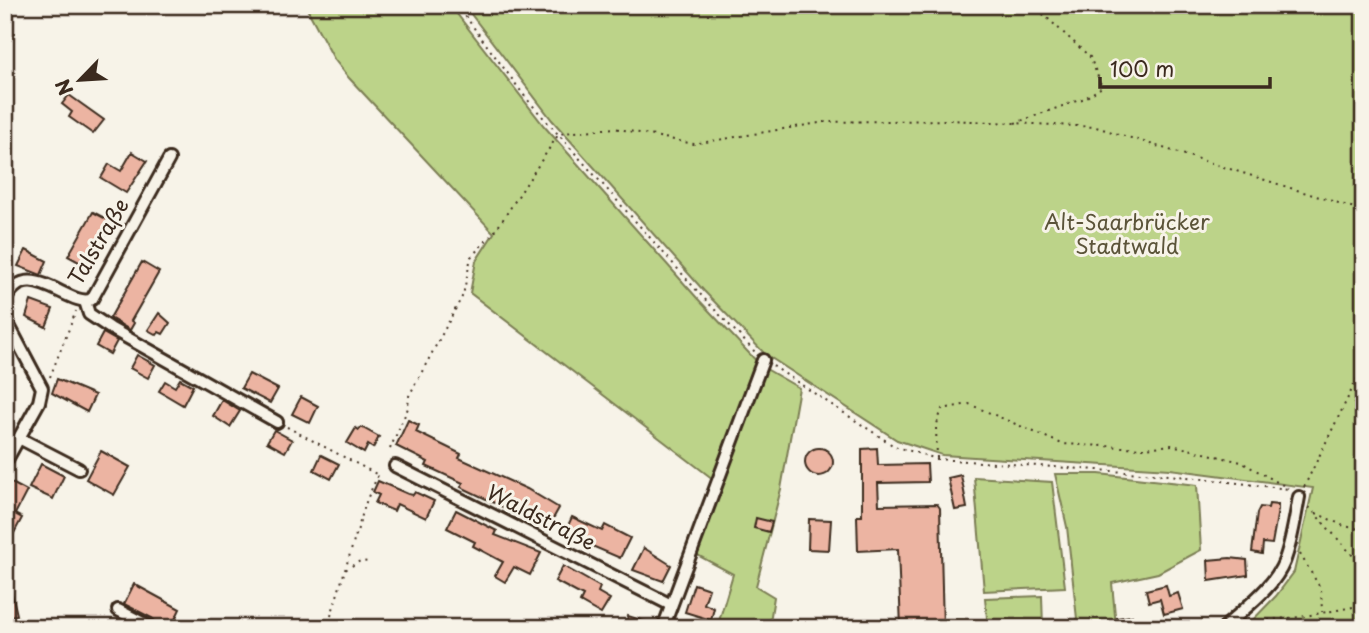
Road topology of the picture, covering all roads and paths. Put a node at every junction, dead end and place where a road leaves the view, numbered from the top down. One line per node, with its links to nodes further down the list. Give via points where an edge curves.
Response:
1 (457, 5): 4 (path)
2 (1033, 5): 3 (path, via 1090,57 1102,87 1085,98)
3 (1014, 123): 4 (path, via 825,122 694,144 614,128); 6 (path, via 1096,127)
4 (558, 135): 11 (path); 16 (path, via 496,230 471,257 463,295 409,396)
5 (169, 159): 8 (street, Talstraße, via 94,295)
6 (1364, 211)
7 (5, 301): 8 (street, Talstraße, via 15,288 35,282)
8 (85, 302): 14 (street, via 89,314 110,328)
9 (75, 312): 13 (path, via 54,369)
10 (5, 318): 13 (street)
11 (763, 360): 17 (path, via 894,446); 28 (street)
12 (1364, 365): 21 (path)
13 (41, 388): 15 (street, via 39,402)
14 (278, 422): 27 (path, via 379,474)
15 (19, 438): 18 (street); 20 (street)
16 (390, 449)
17 (937, 460): 21 (path, via 1170,475); 21 (path, via 936,427 942,409 969,404 1062,444 1144,449 1172,445 1241,462)
18 (5, 463)
19 (395, 466): 28 (street, Waldstraße)
20 (79, 469)
21 (1295, 493): 22 (path); 24 (street)
22 (1315, 513): 23 (path); 26 (path)
23 (1364, 530)
24 (1290, 538): 31 (path, via 1321,589); 32 (street, via 1274,579)
25 (369, 562): 27 (path, via 360,561)
26 (1364, 568)
27 (345, 570): 33 (path)
28 (671, 605): 35 (street)
29 (1364, 606): 31 (path)
30 (118, 610): 34 (street)
31 (1322, 613): 32 (path)
32 (1226, 626)
33 (327, 627)
34 (152, 628)
35 (663, 628)

